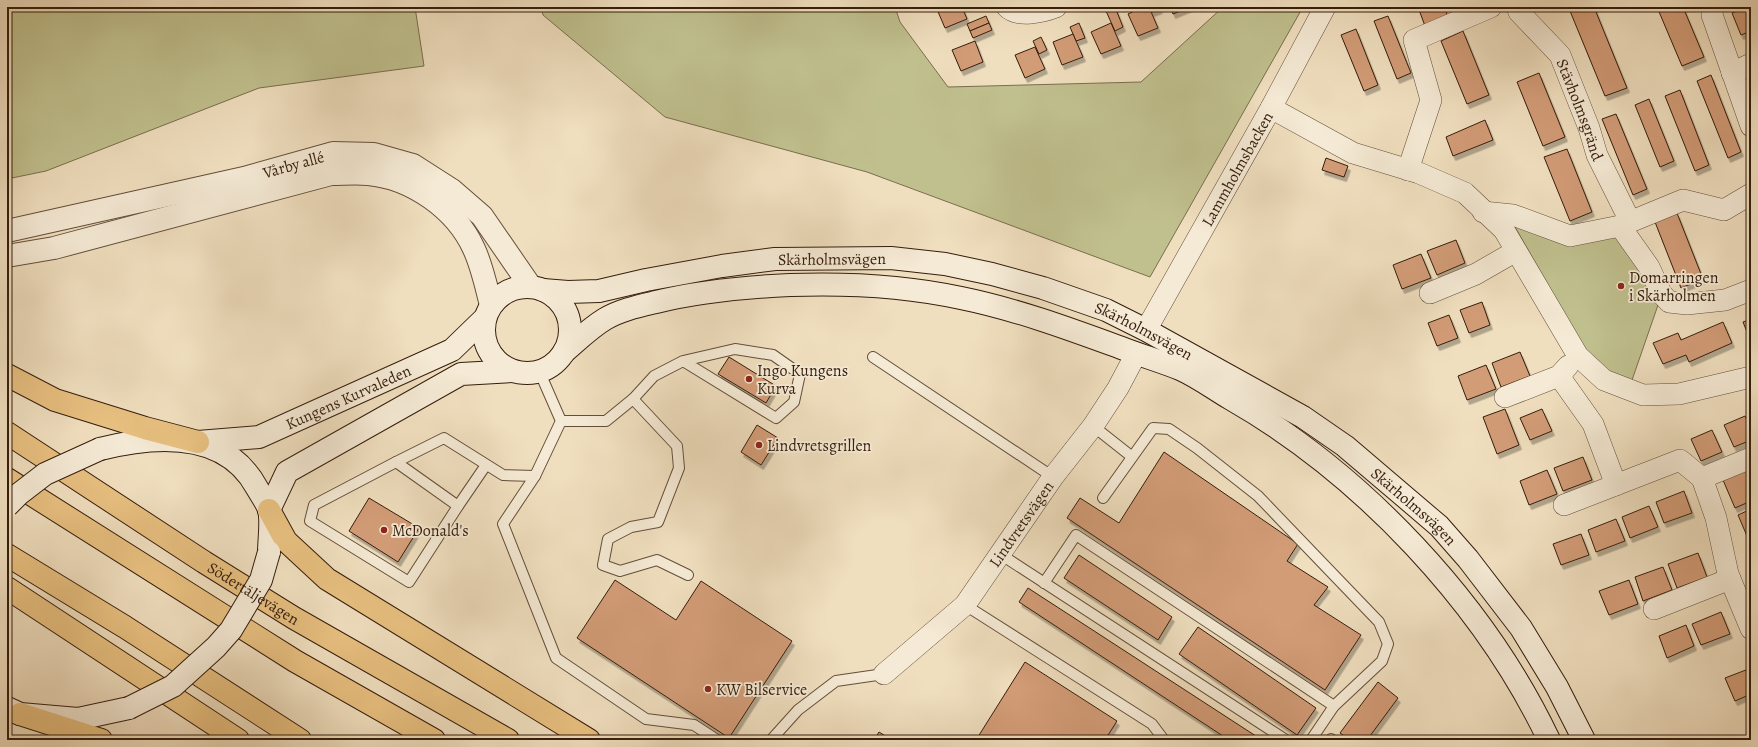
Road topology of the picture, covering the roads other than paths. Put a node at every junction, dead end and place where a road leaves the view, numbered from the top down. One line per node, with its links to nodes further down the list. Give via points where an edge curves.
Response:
1 (1007, 7): 2 (street, via 1029,14)
2 (1056, 7)
3 (1325, 7): 9 (street, Lammholmsbacken)
4 (1517, 7): 14 (street, Stävholmsgränd, via 1560,55)
5 (1712, 7): 8 (street, via 1712,15)
6 (1479, 9): 11 (street, via 1414,40 1431,100)
7 (1751, 64): 8 (street)
8 (1732, 73): 10 (street)
9 (1271, 108): 11 (street, via 1353,153); 22 (street, Lammholmsbacken)
10 (1751, 126)
11 (1408, 170): 13 (street, via 1465,193)
12 (1751, 194): 14 (street, via 1724,210 1683,200)
13 (1483, 212): 14 (street, via 1514,215 1570,236); 16 (street, via 1504,230)
14 (1625, 223): 19 (street, Stävholmsgränd, via 1661,293 1669,302 1687,304 1725,300)
15 (7, 231): 18 (main road, Vårby allé, via 244,178 334,153 374,154 413,165 452,190 482,216)
16 (1516, 251): 20 (street, via 1476,274); 25 (street)
17 (7, 256): 21 (main road, Vårby allé, via 54,248 331,174 370,174 394,179 435,201 452,215 474,248 480,263)
18 (537, 288): 21 (main road, via 515,288 502,294); 22 (main road, Skärholmsvägen, via 568,292 599,291 722,266 774,259 891,258 946,264 1043,288 1106,310); 23 (main road, via 554,296 568,316 570,329)
19 (1751, 290)
20 (1430, 293)
21 (488, 312): 28 (main road, via 483,334 488,350 498,363); 38 (main road, Kungens Kurvaleden, via 452,350 259,437)
22 (1146, 330): 24 (main road); 77 (main road, Skärholmsvägen, via 1303,417 1345,446 1439,526 1521,628 1557,687)
23 (564, 352): 24 (main road, Skärholmsvägen, via 608,318 633,308 715,290 812,284 916,290 960,297 1065,327); 29 (main road, via 554,365)
24 (1136, 354): 36 (street, Lindvretsvägen); 65 (main road, Skärholmsvägen, via 1181,370 1252,411 1298,442 1382,514 1434,567 1470,611 1508,665)
25 (1578, 356): 31 (street); 32 (street, via 1604,380 1642,395 1679,394)
26 (873, 357): 44 (lane)
27 (684, 361): 27 (lane, via 735,349 773,355 800,374 794,402 776,418); 34 (lane, via 654,376)
28 (514, 372): 29 (main road, via 527,375); 52 (main road, Kungens Kurvaleden, via 461,374 287,472)
29 (540, 373): 35 (lane)
30 (7, 375): 38 (highway, via 55,400)
31 (1559, 376): 33 (street); 47 (street, via 1593,424)
32 (1751, 377)
33 (1505, 397)
34 (633, 399): 35 (lane, via 606,421); 55 (lane, via 677,446 679,468 658,522 631,527 608,539 603,565 620,571 657,560)
35 (561, 421): 43 (lane)
36 (1093, 426): 39 (lane); 44 (street, Lindvretsvägen)
37 (7, 433): 70 (highway, Södertäljevägen, via 294,618)
38 (198, 442): 50 (main road, bridge, via 159,440 126,443 100,449 45,474); 52 (main road, via 228,456 249,473)
39 (1132, 456): 48 (lane); 63 (lane, via 1153,428 1169,429 1258,496 1379,622 1388,644 1382,661)
40 (1751, 458): 45 (street)
41 (396, 462): 42 (lane, via 444,438); 51 (lane); 51 (lane, via 314,505 310,520 409,582)
42 (486, 465): 43 (lane, via 503,475); 51 (lane)
43 (534, 476): 72 (lane, via 503,524 556,658 646,719 694,725)
44 (1053, 477): 53 (street, Lindvretsvägen)
45 (1702, 478): 47 (street, via 1680,460); 56 (street, via 1716,518)
46 (7, 479): 69 (highway, via 295,661)
47 (1616, 485): 49 (street)
48 (1103, 498)
49 (1564, 505)
50 (7, 506)
51 (458, 506)
52 (269, 510): 64 (main road, bridge, via 269,552 260,580 231,630 173,686 129,708 78,719); 71 (highway, via 286,541 327,579)
53 (1000, 554): 57 (lane); 59 (street, Lindvretsvägen)
54 (7, 556): 68 (highway, via 125,627)
55 (688, 575)
56 (1730, 579): 60 (street); 61 (street)
57 (1044, 583): 63 (lane, via 1076,535); 75 (lane)
58 (7, 588): 67 (highway)
59 (965, 604): 62 (street, Lindvretsvägen); 74 (lane, via 1152,724)
60 (1654, 609)
61 (1751, 629)
62 (884, 674): 73 (lane, via 836,682 798,710)
63 (1334, 706): 76 (lane)
64 (12, 712): 66 (highway)
65 (1546, 735)
66 (101, 740)
67 (238, 740)
68 (300, 740)
69 (434, 740)
70 (508, 740)
71 (589, 740)
72 (717, 740)
73 (771, 740)
74 (1164, 740)
75 (1286, 740)
76 (1310, 740)
77 (1584, 740)

